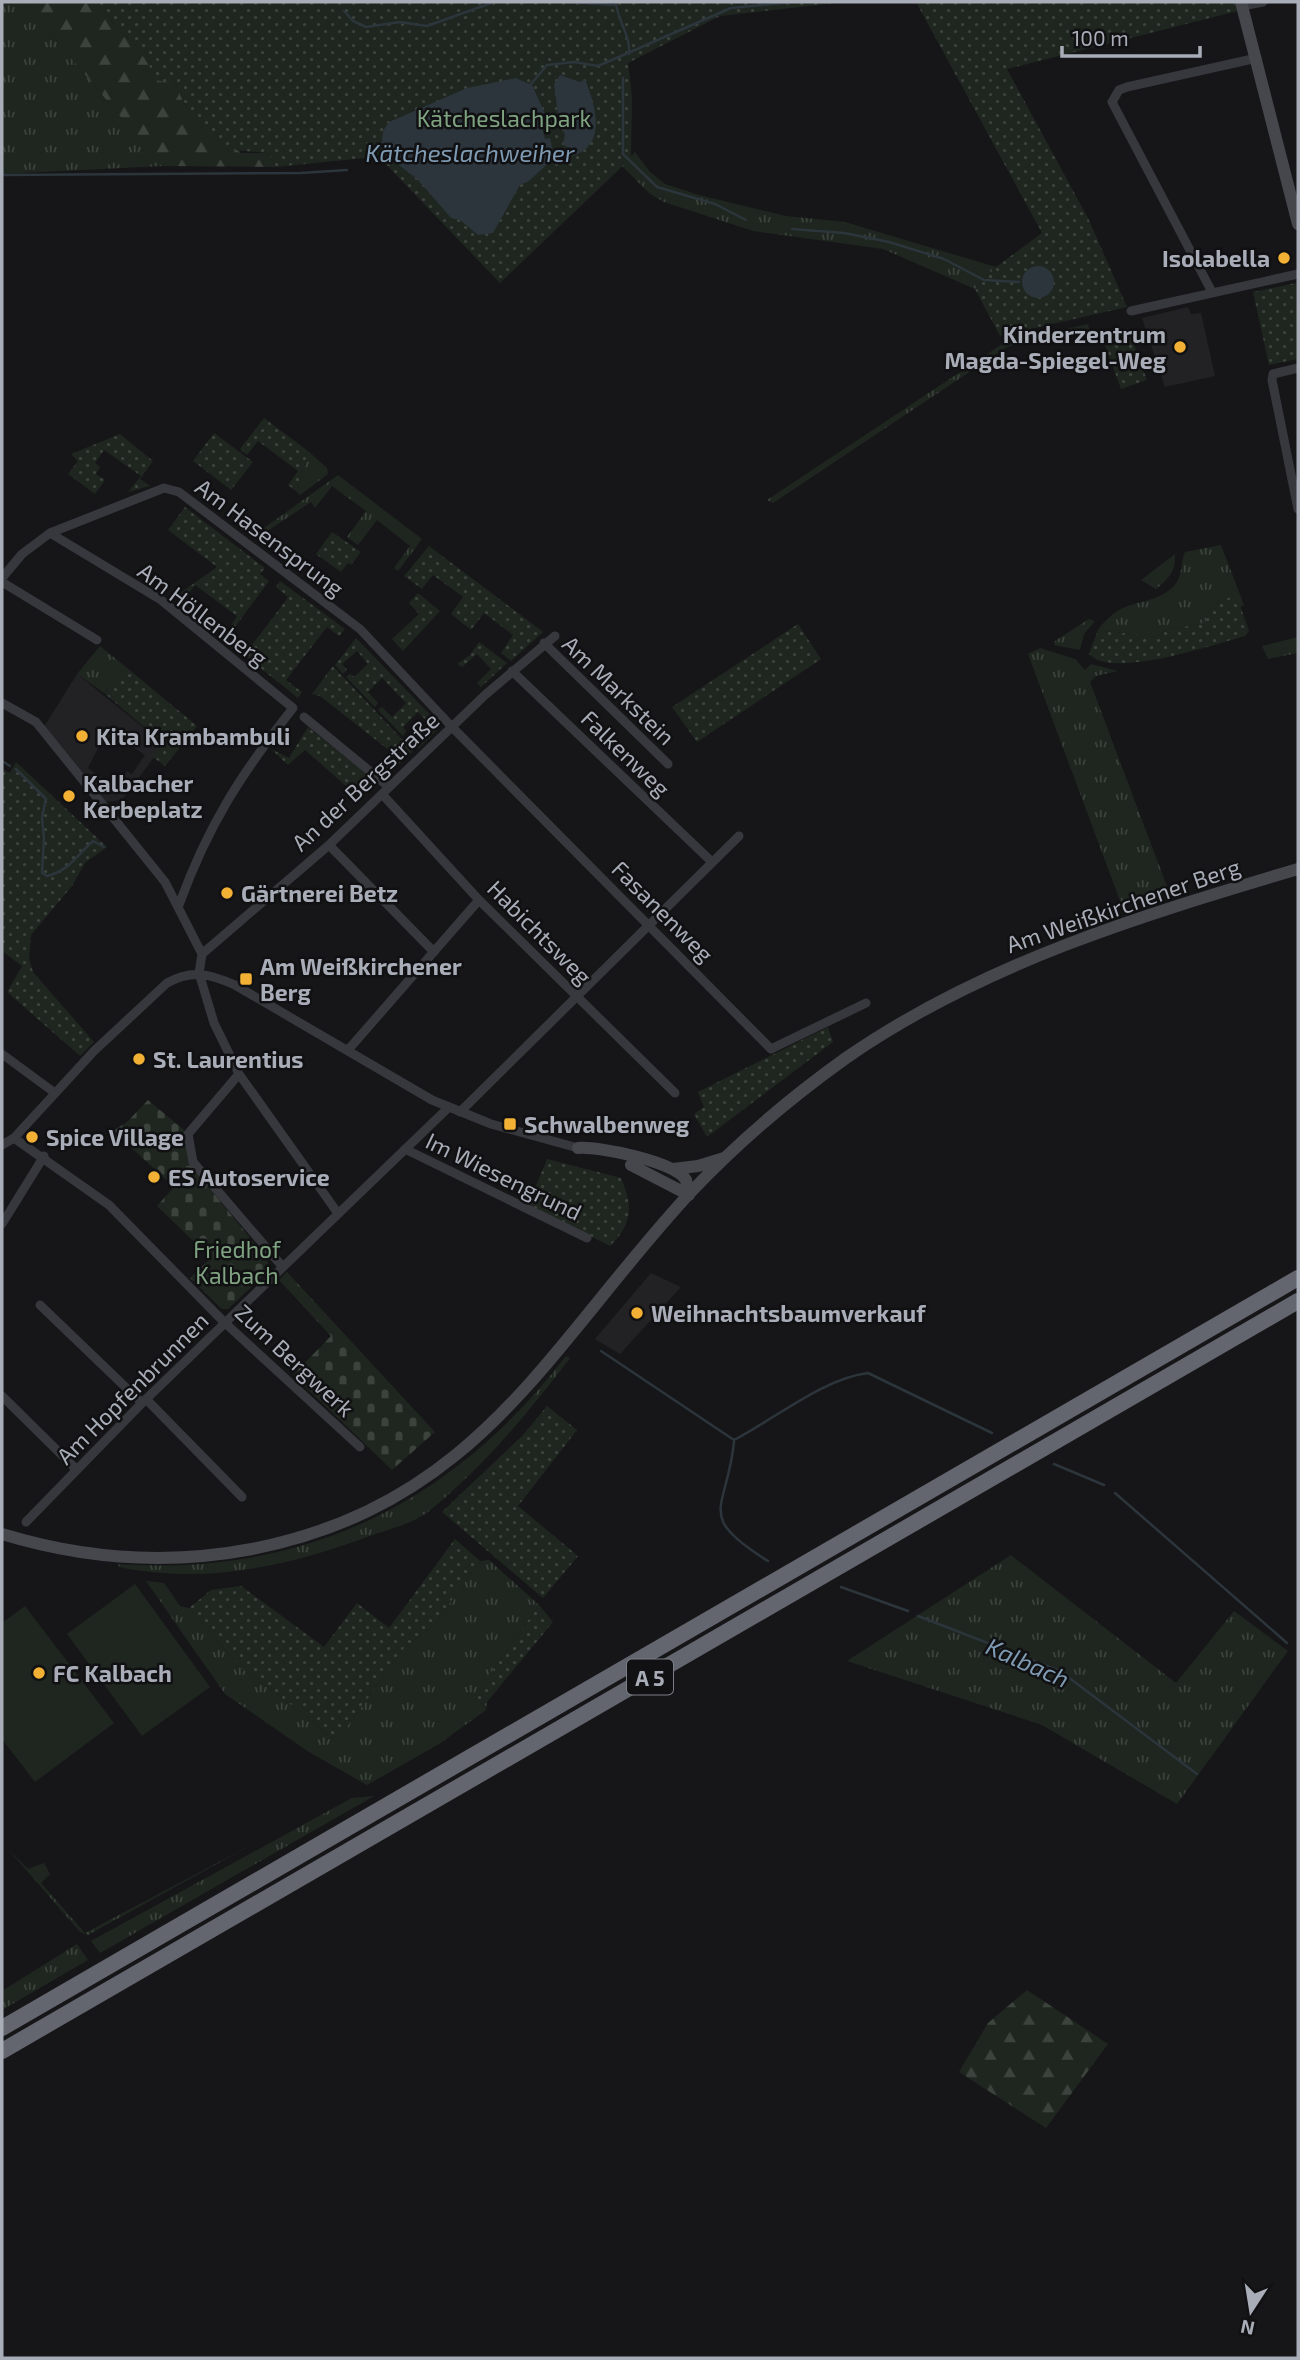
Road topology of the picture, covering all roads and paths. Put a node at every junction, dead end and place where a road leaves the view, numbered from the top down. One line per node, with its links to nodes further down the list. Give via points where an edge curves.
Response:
1 (1262, 2): 2 (street)
2 (1241, 4): 3 (main road)
3 (1257, 58): 4 (main road); 6 (street, via 1127,87 1119,90 1112,102)
4 (1298, 223)
5 (1298, 274): 6 (street)
6 (1212, 292): 7 (street)
7 (1131, 311)
8 (1298, 368): 9 (street, via 1273,374)
9 (1298, 509)
10 (50, 533): 11 (street, Am Hasensprung, via 22,554); 18 (street, Am Hasensprung, via 164,488 179,492 360,629); 26 (street, Am Höllenberg, via 161,600 293,708 212,823)
11 (2, 580): 13 (street)
12 (555, 636): 14 (street, An der Bergstraße)
13 (97, 640)
14 (544, 643): 15 (street, An der Bergstraße); 19 (street, Am Markstein)
15 (512, 671): 18 (street, An der Bergstraße); 23 (street, Falkenweg)
16 (2, 703): 26 (street, via 36,722)
17 (304, 717): 20 (street)
18 (452, 727): 20 (street, An der Bergstraße); 27 (street, Fasanenweg)
19 (668, 764)
20 (385, 791): 22 (street, An der Bergstraße); 25 (street, Habichtsweg)
21 (739, 836): 23 (street)
22 (328, 845): 28 (street); 29 (street, An der Bergstraße)
23 (712, 862): 27 (street)
24 (1298, 869): 45 (main road, Am Weißkirchener Berg, via 1078,938 920,1011 845,1059)
25 (479, 900): 28 (street); 31 (street, Habichtsweg)
26 (179, 905): 29 (street)
27 (649, 925): 31 (street); 32 (street, Fasanenweg, via 771,1049)
28 (435, 952): 33 (street)
29 (202, 954): 30 (street)
30 (199, 973): 33 (street, Am Weißkirchener Berg, via 235,985); 35 (street, via 214,1023); 36 (street, via 167,983)
31 (576, 997): 37 (street, Habichtsweg); 39 (street)
32 (866, 1003)
33 (348, 1050): 38 (street, Am Weißkirchener Berg, via 392,1079)
34 (2, 1054): 36 (street)
35 (239, 1074): 49 (street); 53 (street, via 188,1134 193,1162)
36 (55, 1093): 40 (street)
37 (675, 1093)
38 (449, 1107): 39 (street, Am Weißkirchener Berg); 43 (street, Am Hopfenbrunnen)
39 (460, 1112): 42 (street, Am Weißkirchener Berg)
40 (14, 1138): 41 (street); 44 (street, Zum Bergwerk)
41 (2, 1145)
42 (578, 1148): 46 (main road, Am Weißkirchener Berg, via 592,1147); 47 (main road, Am Weißkirchener Berg, via 640,1167)
43 (405, 1149): 49 (street, Am Hopfenbrunnen); 52 (street, Im Wiesengrund)
44 (44, 1156): 51 (street); 57 (street, Zum Bergwerk, via 109,1205)
45 (726, 1157): 46 (main road, Am Weißkirchener Berg); 48 (main road, Am Weißkirchener Berg)
46 (673, 1169): 48 (main road, via 683,1174)
47 (668, 1183): 48 (main road, Am Weißkirchener Berg); 50 (main road)
48 (689, 1195): 50 (main road)
49 (337, 1212): 53 (street, Am Hopfenbrunnen)
50 (671, 1214): 64 (main road, via 505,1413 447,1464 372,1510 295,1540 215,1556 148,1560 83,1553)
51 (2, 1224)
52 (587, 1238)
53 (282, 1266): 57 (street, Am Hopfenbrunnen)
54 (1298, 1278): 65 (highway, A 5)
55 (1298, 1301): 66 (highway, A 5)
56 (40, 1305): 59 (street)
57 (224, 1322): 59 (street, Am Hopfenbrunnen); 60 (street, Zum Bergwerk)
58 (2, 1396): 61 (street)
59 (144, 1401): 61 (street, Am Hopfenbrunnen); 62 (street)
60 (360, 1447)
61 (77, 1470): 63 (street, Am Hopfenbrunnen)
62 (242, 1497)
63 (26, 1522)
64 (2, 1534)
65 (2, 2028)
66 (2, 2051)

